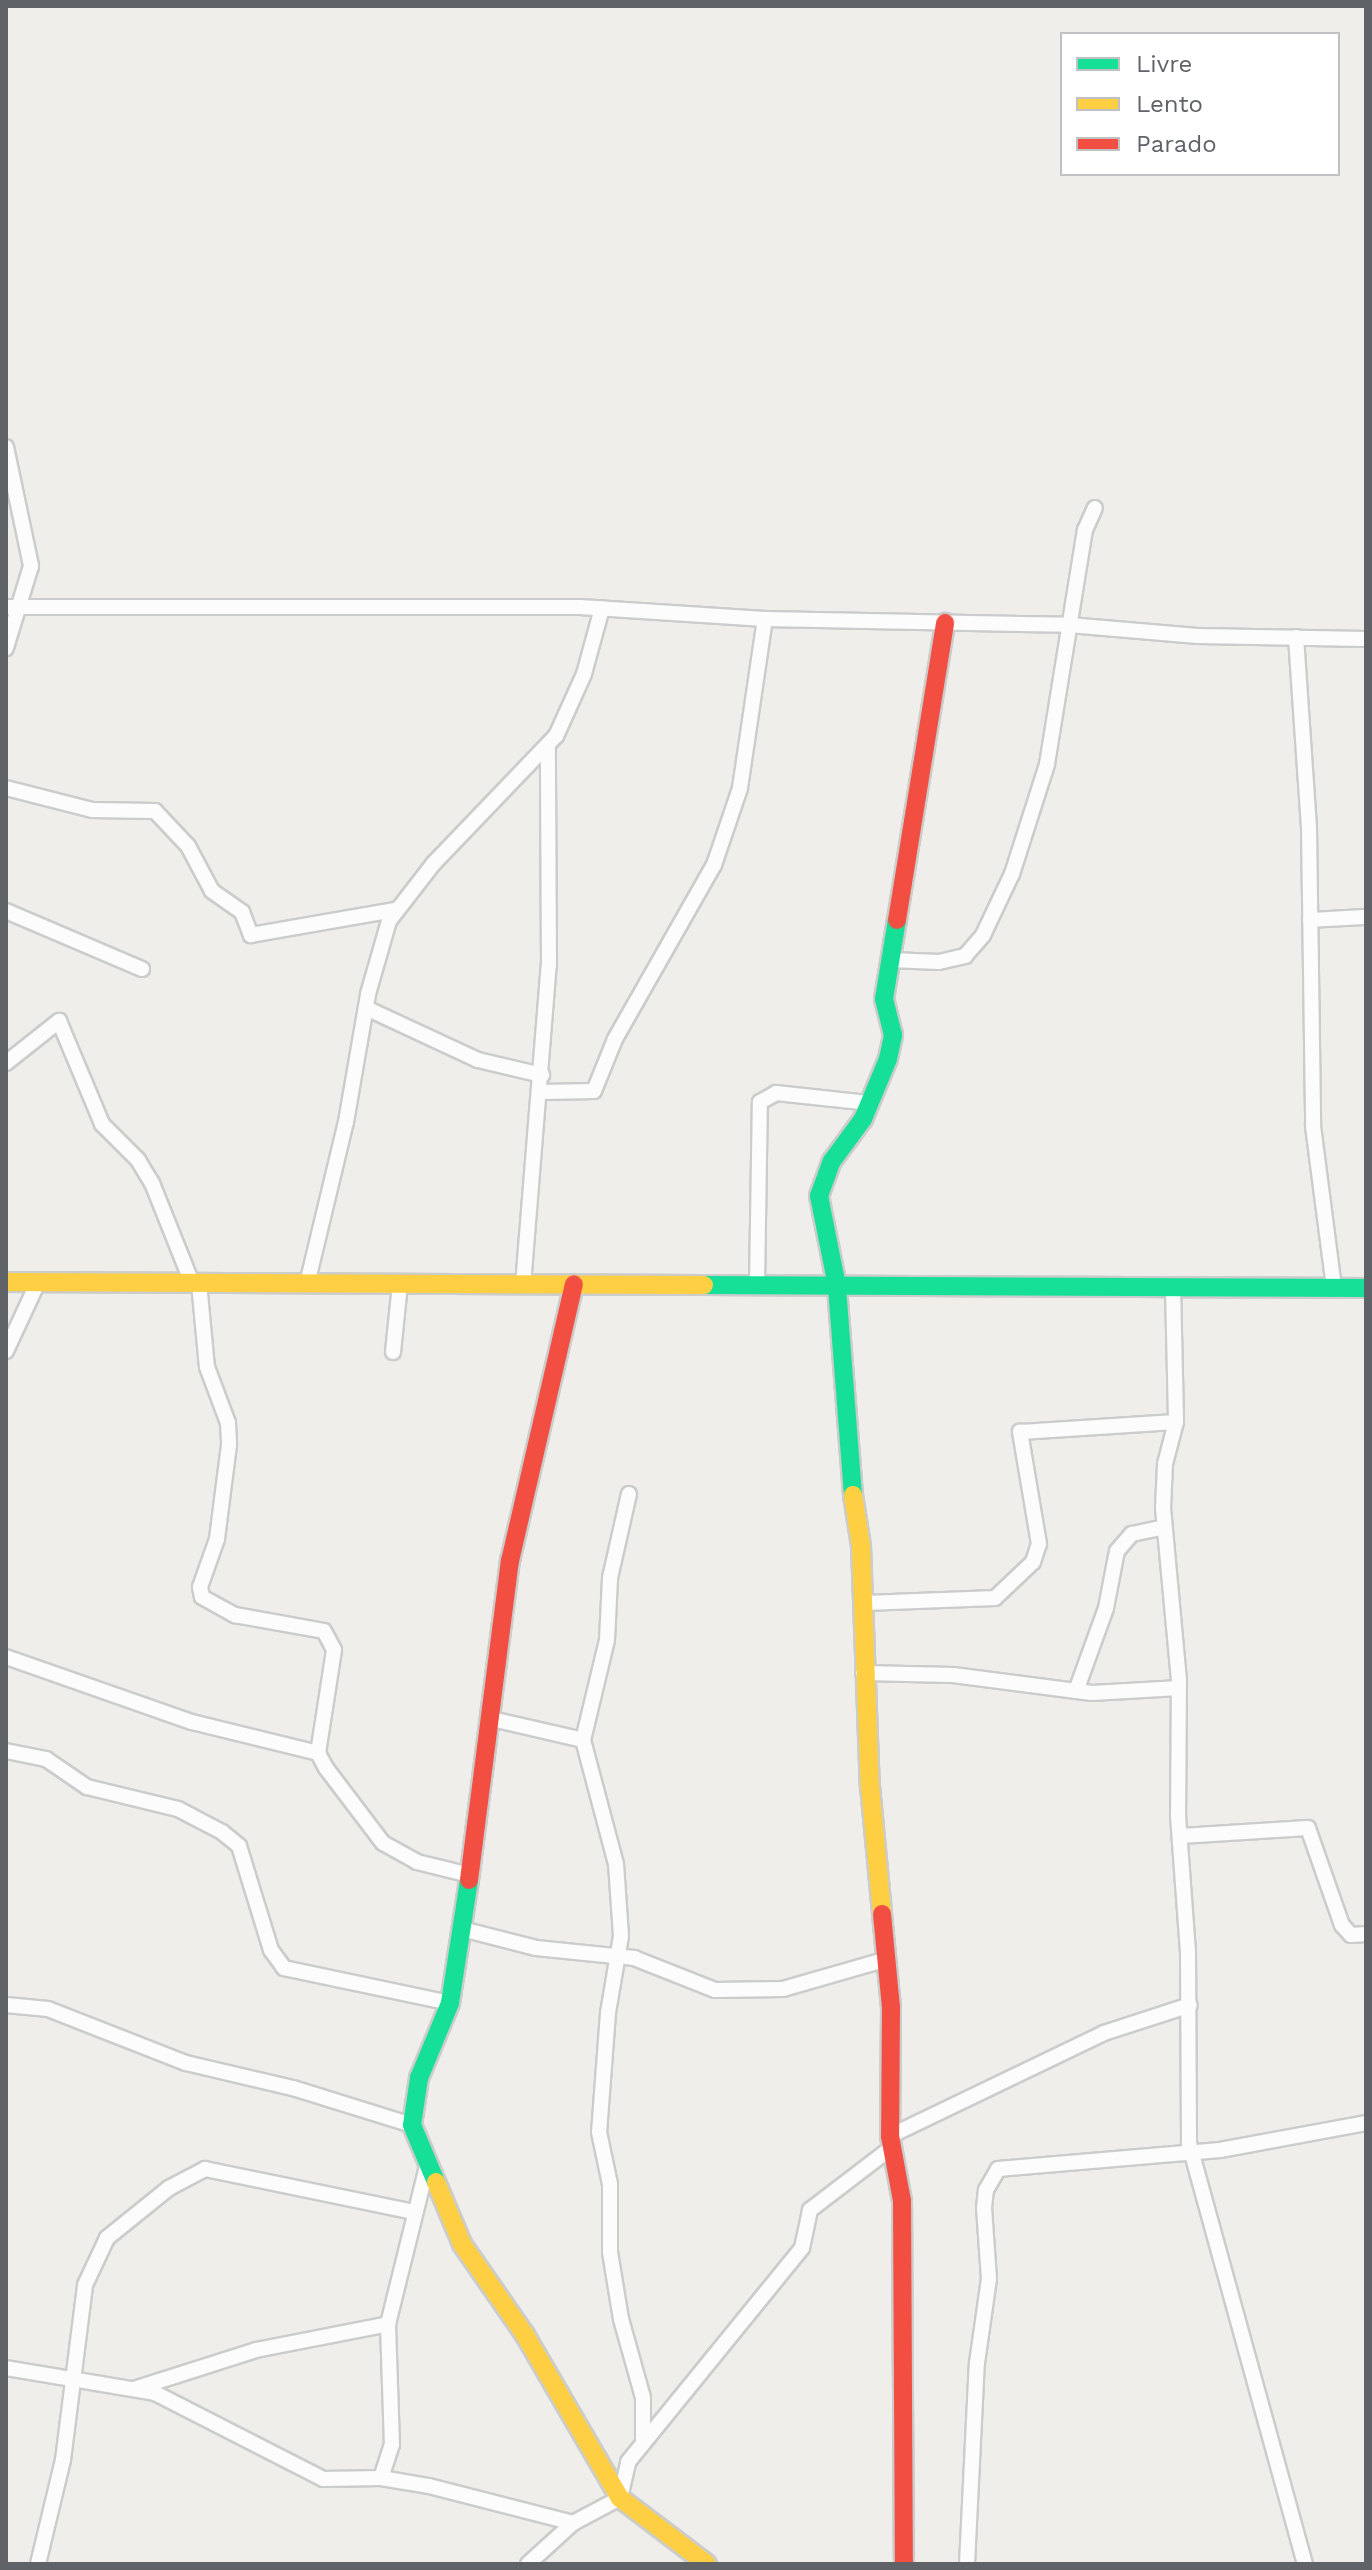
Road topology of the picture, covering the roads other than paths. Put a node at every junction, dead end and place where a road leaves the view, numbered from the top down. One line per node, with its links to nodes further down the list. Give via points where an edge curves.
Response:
1 (6, 447): 3 (street, via 29,549 28,580)
2 (1095, 508): 7 (street, via 1085,530)
3 (13, 607): 4 (street); 10 (street)
4 (602, 608): 5 (street); 11 (street, via 584,674)
5 (765, 619): 6 (street); 22 (street, via 740,788 714,865 615,1039 594,1091)
6 (945, 623): 7 (street); 17 (street)
7 (1069, 625): 8 (street); 17 (street, via 1047,764 1012,874 983,935 958,960)
8 (1296, 637): 9 (street); 16 (street)
9 (1366, 639)
10 (6, 648)
11 (548, 745): 13 (street); 21 (street, via 549,965)
12 (6, 788): 13 (street, via 92,810 155,811 188,846 212,891 242,912 251,935)
13 (394, 910): 19 (street)
14 (6, 911): 18 (street)
15 (1366, 917): 16 (street)
16 (1310, 920): 34 (street, via 1313,1126)
17 (890, 960): 23 (street, via 884,999 893,1035)
18 (142, 969)
19 (366, 1008): 21 (street, via 478,1060); 27 (street, via 346,1122)
20 (6, 1063): 26 (street, via 59,1021 102,1124 138,1160 152,1183)
21 (542, 1075): 22 (street)
22 (541, 1092): 30 (street)
23 (870, 1103): 31 (street, via 776,1093 760,1102); 32 (street, via 820,1187)
24 (6, 1282): 25 (street)
25 (38, 1282): 26 (street); 36 (street)
26 (196, 1283): 27 (street); 49 (street, via 207,1367 228,1423 229,1445 217,1539 200,1592 212,1605 235,1615 324,1631 334,1650)
27 (307, 1284): 28 (street)
28 (400, 1284): 30 (street); 37 (street)
29 (574, 1284): 30 (street); 31 (street); 46 (street, via 510,1561)
30 (523, 1285)
31 (757, 1285): 32 (street)
32 (837, 1286): 33 (street); 41 (street, via 842,1400)
33 (1173, 1287): 34 (street); 38 (street)
34 (1334, 1288): 35 (street)
35 (1366, 1288)
36 (6, 1351)
37 (393, 1352)
38 (1176, 1422): 40 (street, via 1165,1464); 41 (street, via 1020,1432 1039,1544 1033,1562 995,1598)
39 (629, 1494): 47 (street, via 610,1578 607,1640)
40 (1164, 1527): 44 (street); 45 (street, via 1132,1534 1117,1551 1106,1608)
41 (865, 1603): 43 (street)
42 (6, 1657): 49 (street, via 204,1726)
43 (863, 1673): 45 (street, via 953,1675); 55 (street, via 885,1910)
44 (1179, 1688): 45 (street); 50 (street)
45 (1076, 1691)
46 (492, 1719): 47 (street); 51 (street)
47 (583, 1740): 54 (street, via 616,1864 621,1936)
48 (6, 1751): 56 (street, via 46,1759 87,1787 178,1809 222,1832 239,1846 271,1950 284,1968)
49 (318, 1753): 51 (street, via 383,1843 417,1862)
50 (1180, 1836): 53 (street, via 1308,1828 1342,1925 1351,1935); 58 (street)
51 (470, 1875): 52 (street)
52 (462, 1929): 54 (street, via 536,1948); 56 (street)
53 (1366, 1934)
54 (616, 1954): 55 (street, via 715,1990 783,1989); 69 (street, via 599,2132 610,2184 610,2252 621,2319 643,2398)
55 (884, 1960): 61 (street, via 891,2007)
56 (450, 2003): 60 (street, via 419,2078)
57 (6, 2005): 60 (street, via 48,2009 186,2063 293,2088)
58 (1190, 2005): 61 (street, via 1104,2033); 62 (street, via 1187,2118)
59 (1366, 2123): 62 (street)
60 (412, 2125): 63 (street)
61 (890, 2142): 69 (street, via 810,2210 802,2248); 76 (street, via 902,2201)
62 (1192, 2153): 77 (street, via 1013,2165 998,2169 991,2179 984,2208 989,2279 977,2363); 78 (street)
63 (427, 2166): 64 (street); 71 (street, via 462,2244 525,2335)
64 (415, 2212): 65 (street); 67 (street, via 250,2174 205,2169 184,2178 107,2238 98,2251 85,2285)
65 (388, 2324): 68 (street, via 256,2350); 70 (street, via 392,2445)
66 (6, 2368): 67 (street)
67 (76, 2378): 68 (street); 73 (street)
68 (134, 2389): 70 (street, via 155,2393 323,2479)
69 (643, 2442): 71 (street, via 628,2462)
70 (381, 2478): 72 (street)
71 (620, 2498): 72 (street); 75 (street)
72 (573, 2523): 74 (street)
73 (38, 2564)
74 (528, 2564)
75 (707, 2564)
76 (904, 2564)
77 (967, 2564)
78 (1305, 2564)

